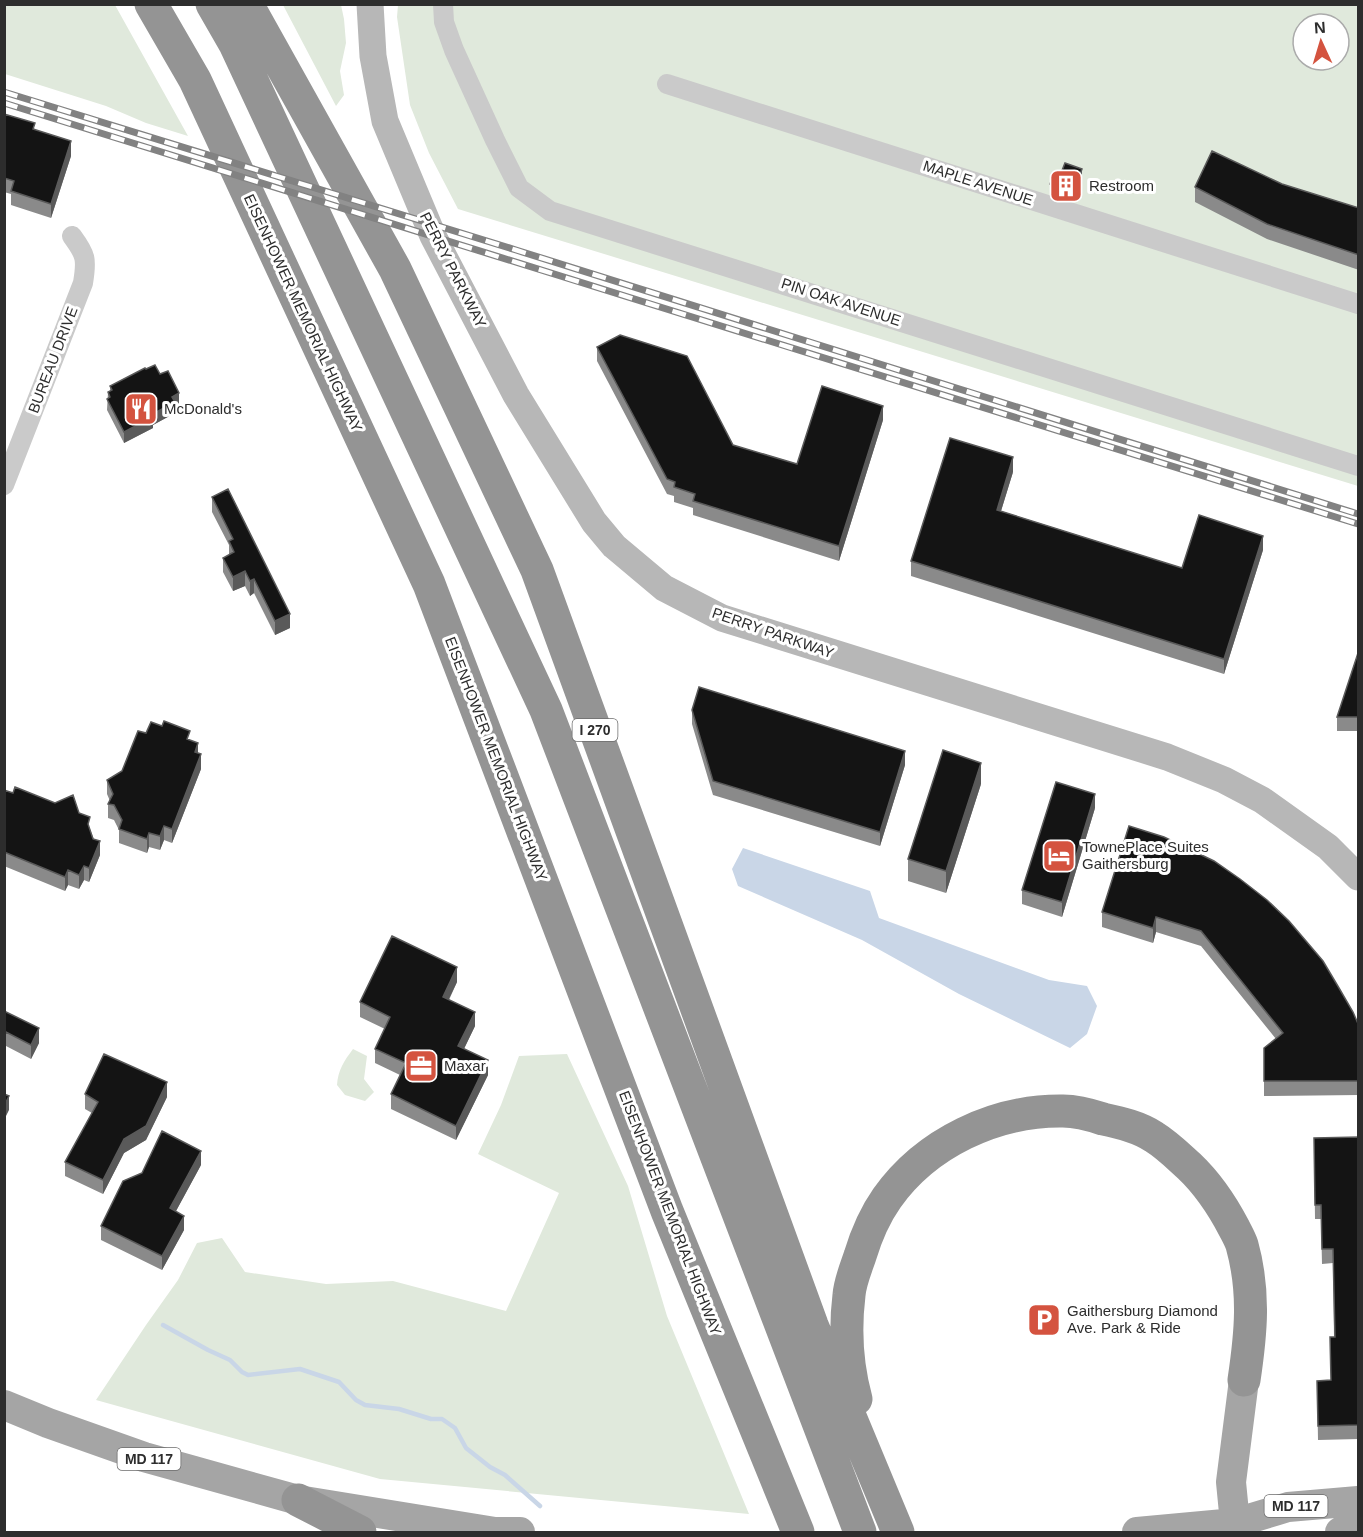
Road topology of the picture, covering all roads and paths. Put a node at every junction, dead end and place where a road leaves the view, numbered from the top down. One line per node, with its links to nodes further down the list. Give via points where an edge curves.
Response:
1 (151, 4): 22 (highway, EISENHOWER MEMORIAL HIGHWAY, via 195,80 429,584 667,1210)
2 (212, 4): 23 (highway, I 270, via 235,44 546,710)
3 (247, 4): 16 (highway, I 270, via 395,269 537,570 812,1325)
4 (370, 4): 11 (street, PERRY PARKWAY, via 373,56 386,121 434,236 516,395 594,522 614,546 664,588 722,618 1167,757 1224,780 1262,800 1328,847)
5 (443, 4): 9 (street, PIN OAK AVENUE, via 444,22 454,50 519,188 550,211)
6 (667, 84): 8 (street, MAPLE AVENUE)
7 (72, 236): 10 (street, BUREAU DRIVE, via 83,251 83,283)
8 (1359, 304)
9 (1359, 466)
10 (4, 486)
11 (1359, 877)
12 (1244, 1380): 16 (highway, via 1251,1323 1249,1282 1241,1243 1204,1180 1154,1136 1131,1125 1064,1111 1009,1116 956,1136 907,1173 886,1199 863,1244 849,1293 851,1381); 17 (main road, via 1231,1482)
13 (4, 1405): 14 (main road, MD 117, via 144,1457)
14 (298, 1500): 19 (main road, MD 117); 20 (highway)
15 (1359, 1501): 17 (main road, MD 117, via 1288,1507)
16 (888, 1507)
17 (1235, 1523): 24 (main road, MD 117); 25 (main road, MD 117)
18 (1359, 1531): 26 (main road, MD 117)
19 (495, 1532): 21 (main road, MD 117)
20 (360, 1533)
21 (520, 1533)
22 (798, 1533)
23 (860, 1533)
24 (1137, 1533)
25 (1276, 1533)
26 (1340, 1533)

